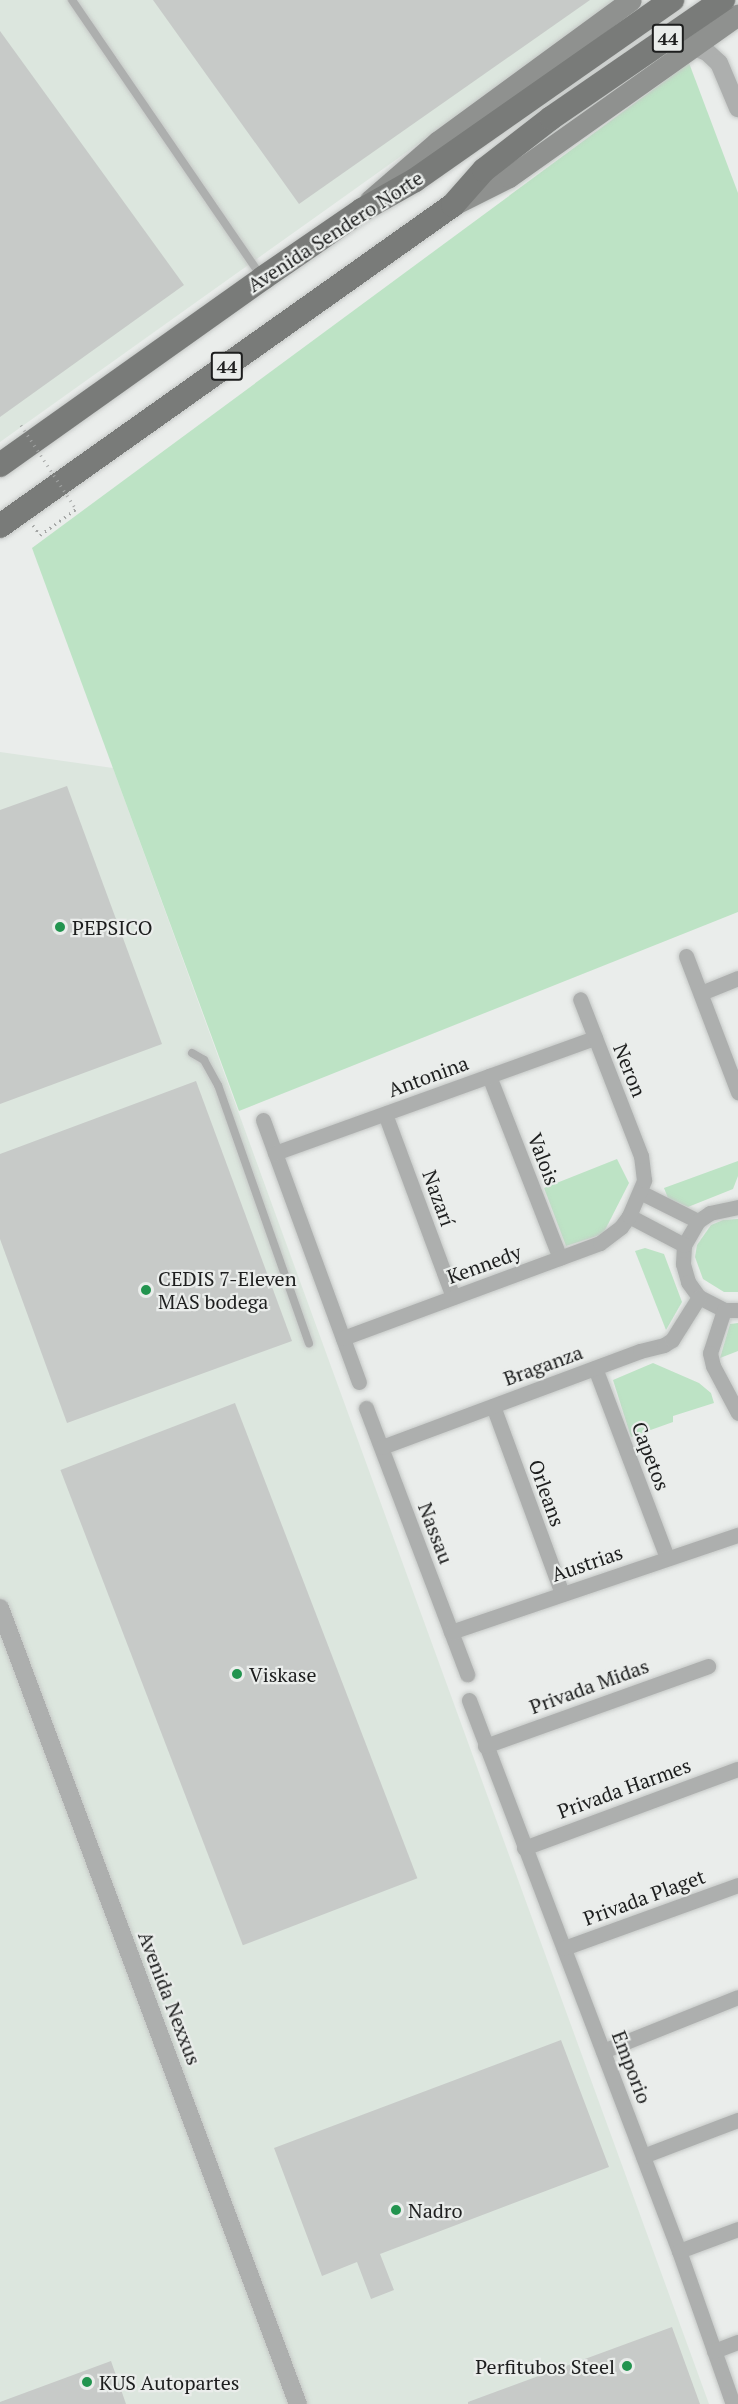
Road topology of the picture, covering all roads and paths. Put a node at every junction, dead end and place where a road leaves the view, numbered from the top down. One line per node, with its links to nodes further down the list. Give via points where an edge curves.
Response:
1 (72, 0): 10 (lane)
2 (631, 0): 9 (main road, via 430,148 375,193)
3 (672, 0): 9 (main road, Avenida Sendero Norte / 44, via 415,180)
4 (723, 0): 8 (main road, 44, via 612,75 492,164)
5 (738, 15): 6 (main road)
6 (692, 46): 7 (street, via 719,63); 8 (main road, via 509,177)
7 (737, 105)
8 (453, 205): 13 (main road, 44)
9 (362, 210): 10 (main road, Avenida Sendero Norte / 44)
10 (263, 278): 12 (main road, Avenida Sendero Norte / 44)
11 (21, 425): 13 (path, bridge, via 76,509 40,535)
12 (0, 465)
13 (23, 511): 14 (main road, 44)
14 (0, 526)
15 (686, 956): 17 (street)
16 (738, 978): 17 (street)
17 (701, 993): 22 (street)
18 (580, 999): 19 (street, Neron)
19 (595, 1038): 21 (street, Antonina); 26 (street, Neron)
20 (192, 1053): 37 (lane, via 204,1060 218,1085)
21 (489, 1076): 23 (street, Antonina); 32 (street, Valois)
22 (738, 1092)
23 (385, 1114): 25 (street, Antonina); 33 (street, Nazarí)
24 (263, 1120): 25 (street)
25 (275, 1154): 36 (street)
26 (641, 1156): 27 (street, Kennedy, via 644,1180)
27 (640, 1192): 29 (street, Kennedy); 30 (street)
28 (738, 1207): 30 (street, via 717,1210)
29 (629, 1216): 31 (street); 32 (street, Kennedy, via 600,1243)
30 (698, 1221): 31 (street)
31 (684, 1245): 34 (street, via 685,1273)
32 (560, 1258): 33 (street, Kennedy)
33 (453, 1297): 36 (street, Kennedy)
34 (699, 1297): 35 (street); 38 (street, Braganza, via 672,1340)
35 (731, 1310): 42 (street, via 710,1353 712,1366)
36 (343, 1338): 39 (street)
37 (309, 1343)
38 (595, 1368): 40 (street, Braganza); 45 (street, Capetos)
39 (359, 1382)
40 (493, 1406): 43 (street, Braganza); 46 (street, Orleans)
41 (366, 1408): 43 (street, Nassau)
42 (738, 1413)
43 (382, 1447): 48 (street, Nassau)
44 (738, 1535): 45 (street, Austrias)
45 (667, 1558): 46 (street, Austrias)
46 (562, 1594): 48 (street, Austrias)
47 (0, 1608): 65 (street, Avenida Nexxus)
48 (451, 1632): 50 (street, Nassau)
49 (708, 1666): 52 (street, Privada Midas)
50 (467, 1674)
51 (469, 1700): 52 (street, Emporio)
52 (485, 1746): 54 (street, Emporio)
53 (738, 1769): 54 (street, Privada Harmes)
54 (524, 1848): 56 (street, Emporio)
55 (738, 1885): 56 (street, Privada Plaget)
56 (564, 1948): 58 (street, Emporio)
57 (738, 1997): 58 (street)
58 (603, 2051): 60 (street, Emporio)
59 (738, 2120): 60 (street)
60 (643, 2156): 62 (street, Emporio)
61 (738, 2229): 62 (street)
62 (679, 2251): 64 (street, Emporio)
63 (738, 2342): 64 (street)
64 (714, 2351): 66 (street, Emporio)
65 (298, 2404)
66 (733, 2404)

